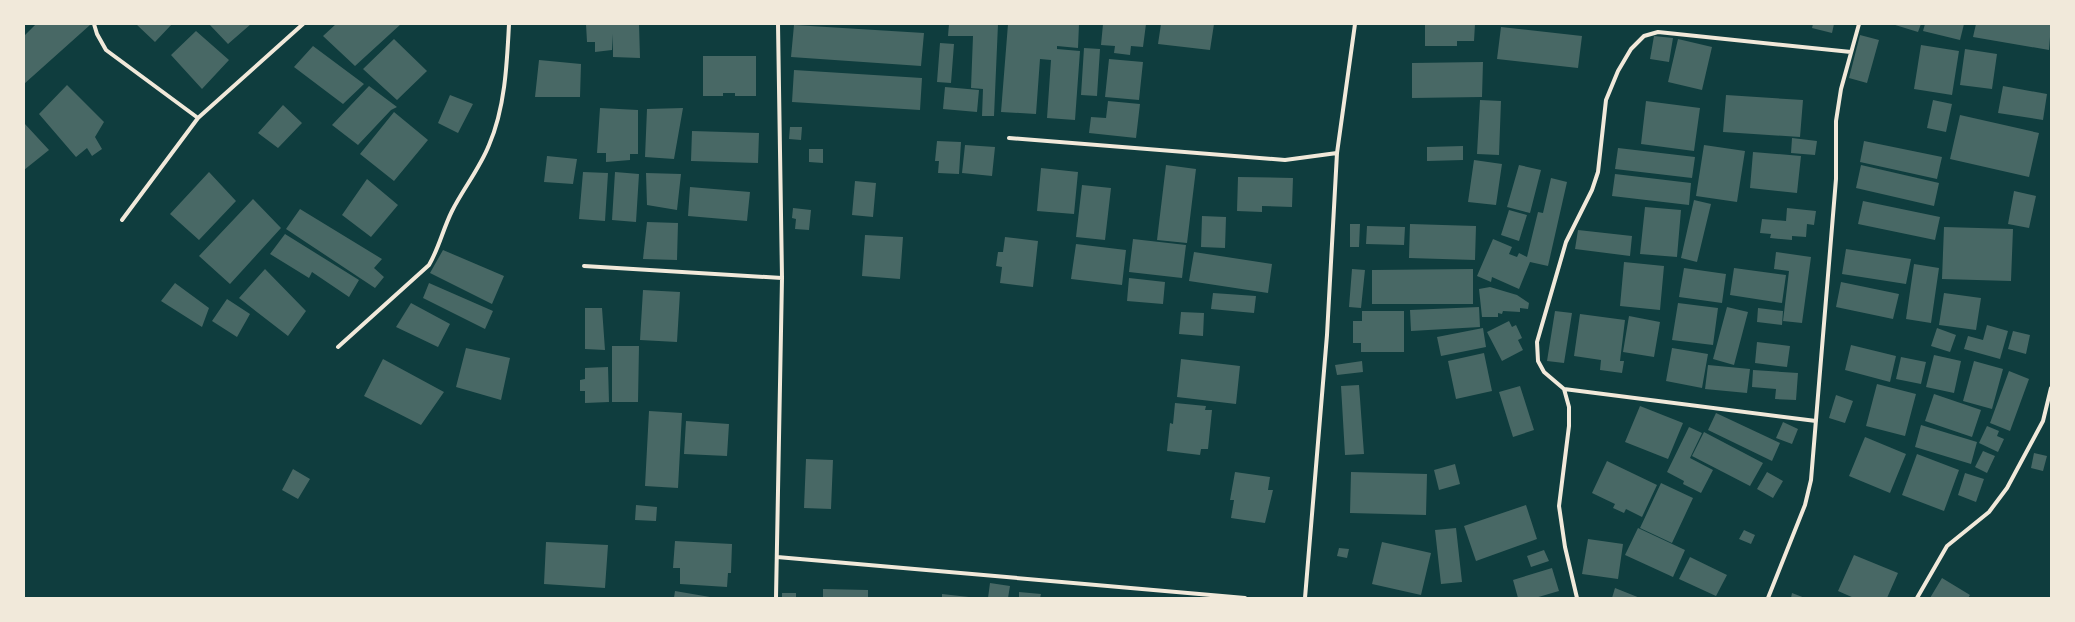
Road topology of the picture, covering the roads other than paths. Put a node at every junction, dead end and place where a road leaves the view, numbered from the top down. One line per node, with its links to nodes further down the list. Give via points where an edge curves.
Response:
1 (94, 24): 8 (street, via 96,34 106,50)
2 (303, 24): 8 (street)
3 (509, 24): 14 (street, via 507,68 495,128 489,146 451,213 438,250 424,270)
4 (778, 24): 13 (street)
5 (1355, 24): 10 (street)
6 (1859, 24): 7 (street)
7 (1851, 52): 16 (street, via 1658,32 1644,36 1631,49 1606,100 1598,172 1592,190 1566,242 1537,342 1538,361 1544,372); 17 (street, via 1836,121 1836,179)
8 (198, 118): 11 (street)
9 (1009, 138): 10 (street, via 1285,160)
10 (1337, 153): 21 (street, via 1327,336)
11 (122, 220)
12 (584, 266): 13 (street)
13 (782, 278): 18 (street)
14 (338, 347)
15 (2051, 388): 24 (street, via 2043,421 2007,488 1989,512 1947,546)
16 (1564, 389): 17 (street); 22 (street, via 1569,407 1569,426 1560,506)
17 (1816, 421): 23 (street, via 1811,480 1805,505)
18 (777, 557): 19 (street); 20 (street)
19 (776, 598)
20 (1245, 598)
21 (1306, 598)
22 (1577, 598)
23 (1768, 598)
24 (1917, 598)

